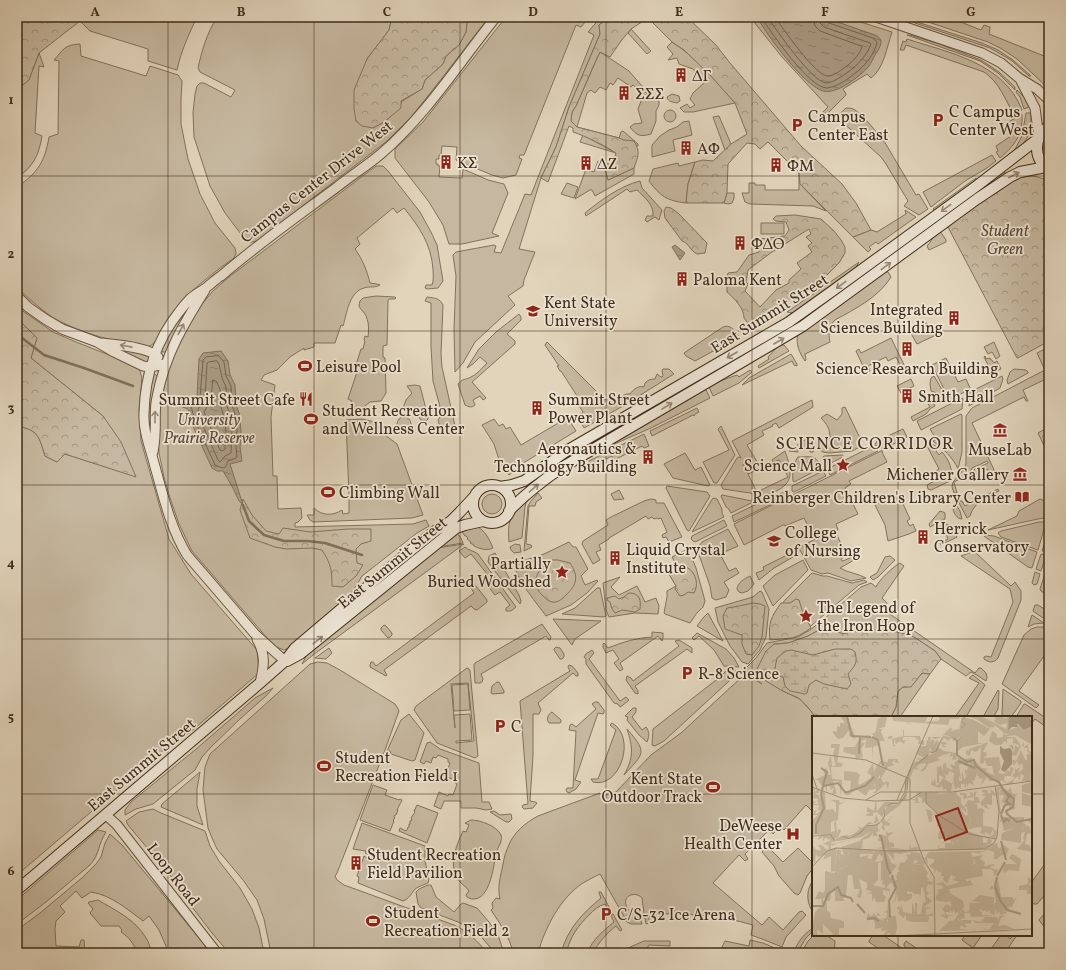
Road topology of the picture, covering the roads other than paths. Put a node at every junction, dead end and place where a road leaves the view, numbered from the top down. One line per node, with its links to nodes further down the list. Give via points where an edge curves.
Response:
1 (496, 17): 8 (street, Campus Center Drive West, via 436,95 401,135)
2 (876, 17): 3 (street, via 982,53 1001,63)
3 (1019, 78): 4 (street); 6 (street, via 1035,108)
4 (1049, 100)
5 (1049, 126): 6 (main road, East Summit Street)
6 (1039, 138): 7 (main road, via 1037,145 1040,161); 15 (main road, East Summit Street, one-way to 15, via 789,322 568,450 524,481)
7 (1047, 168): 17 (main road, East Summit Street, one-way to 7, via 561,468 803,326 1010,177 1020,172)
8 (207, 287): 11 (street, Campus Center Drive West, via 191,298 178,313); 12 (street, Campus Center Drive West, one-way to 8, via 183,326)
9 (17, 296): 10 (street, via 53,325)
10 (97, 342): 11 (street, one-way to 10); 13 (street)
11 (155, 354): 12 (street); 13 (street, Campus Center Drive West)
12 (165, 364): 13 (street); 14 (street, Campus Center Drive West, one-way to 12, via 154,412)
13 (150, 367): 14 (street, Campus Center Drive West, via 144,414 146,438)
14 (152, 456): 19 (street, Campus Center Drive West, via 164,501 181,546)
15 (500, 487): 16 (main road, via 484,486); 17 (main road, via 505,490 510,500)
16 (474, 497): 18 (main road, via 473,508); 20 (main road, East Summit Street, via 451,521 399,560 295,648)
17 (509, 511): 18 (main road, via 500,521)
18 (483, 521): 20 (main road, East Summit Street, one-way to 18, via 300,654 456,528)
19 (255, 634): 20 (street); 21 (street, via 264,657)
20 (285, 661): 21 (main road, East Summit Street)
21 (260, 683): 22 (main road, East Summit Street)
22 (106, 815): 23 (main road, East Summit Street); 24 (street, Loop Road, via 117,825)
23 (17, 890)
24 (217, 953)

